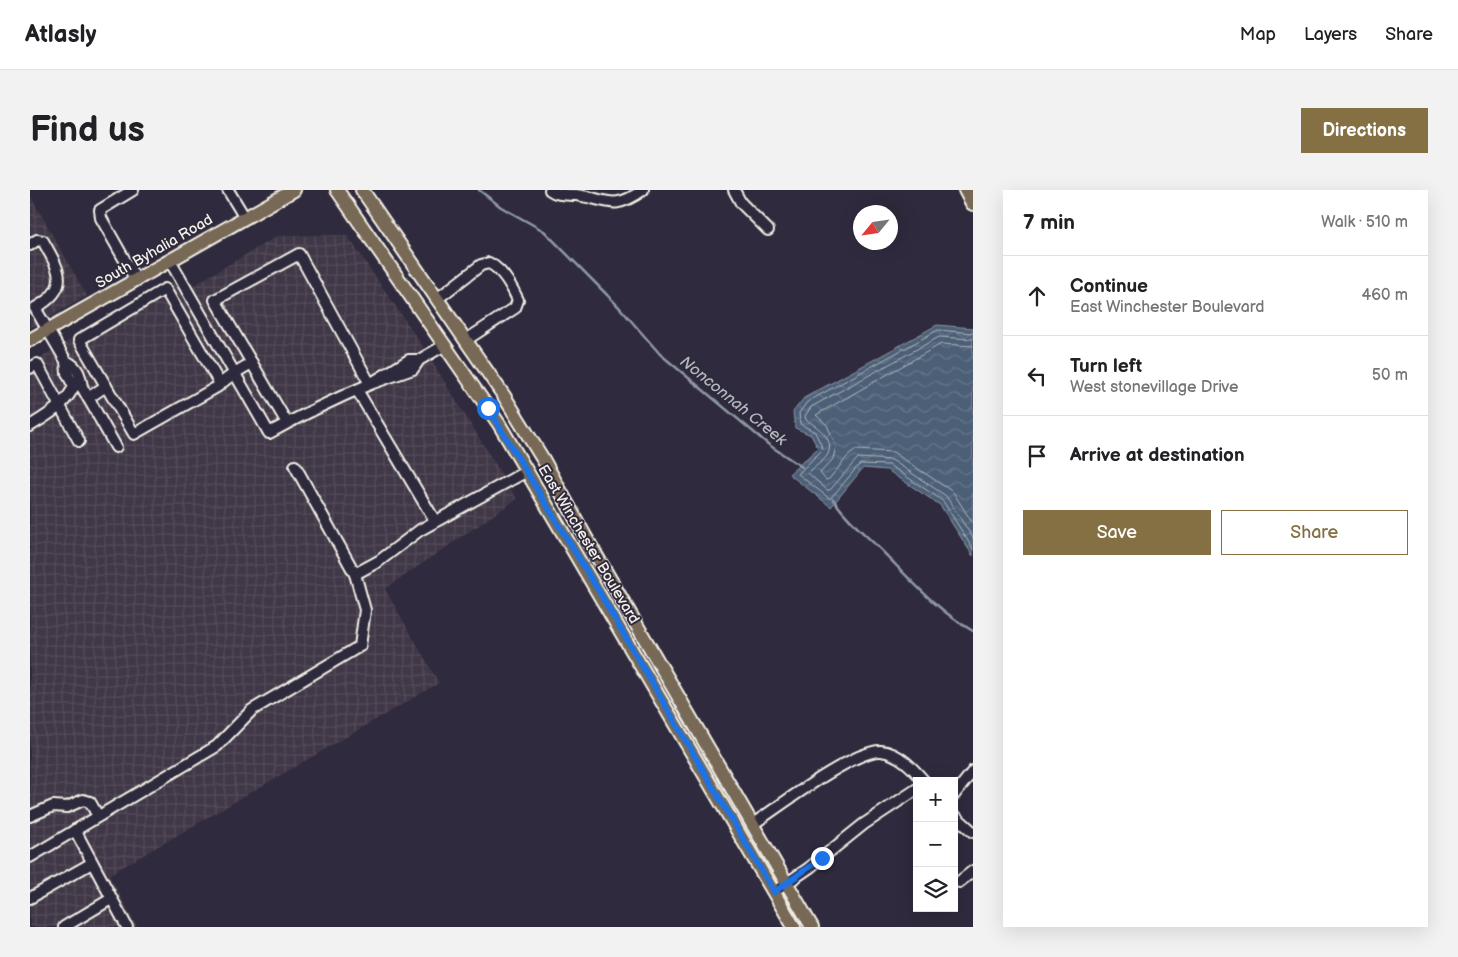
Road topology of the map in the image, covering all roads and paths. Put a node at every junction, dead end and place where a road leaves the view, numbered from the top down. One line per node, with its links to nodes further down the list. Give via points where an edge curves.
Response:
1 (133, 190): 17 (street, via 100,210 101,218)
2 (228, 190): 13 (street)
3 (294, 190): 13 (main road, South Byhalia Road)
4 (337, 190): 24 (main road, East Winchester Boulevard)
5 (354, 190): 18 (main road, via 399,254)
6 (362, 190): 18 (main road, East Winchester Boulevard)
7 (370, 190): 18 (main road, via 424,273)
8 (550, 190): 9 (street, via 555,194 608,204 633,197)
9 (643, 190)
10 (734, 190): 14 (street, via 741,203)
11 (966, 190): 12 (highway)
12 (973, 203)
13 (245, 218): 16 (main road, South Byhalia Road)
14 (768, 230)
15 (30, 244): 20 (street, via 43,241 60,270 55,292)
16 (170, 261): 17 (main road, South Byhalia Road); 27 (street)
17 (136, 280): 21 (main road, South Byhalia Road)
18 (425, 280): 19 (main road, East Winchester Boulevard)
19 (438, 299): 23 (main road, East Winchester Boulevard); 23 (street, via 489,263 514,291 518,300 515,308)
20 (32, 309): 21 (street)
21 (48, 330): 22 (main road, South Byhalia Road); 30 (street, via 66,361 74,365 80,375)
22 (30, 340)
23 (466, 340): 24 (main road); 50 (main road, East Winchester Boulevard, via 544,460)
24 (445, 345): 29 (street, via 419,360 409,360); 40 (main road, East Winchester Boulevard)
25 (252, 363): 27 (street); 29 (street, via 215,300 299,254); 35 (street)
26 (30, 368): 34 (street, via 37,364)
27 (234, 372): 28 (street); 35 (street, via 269,433)
28 (220, 384): 31 (street, via 134,434); 31 (street, via 165,289 79,340)
29 (370, 384): 32 (street)
30 (78, 385): 33 (street); 34 (street)
31 (106, 386): 33 (street)
32 (357, 390): 35 (street); 41 (street)
33 (88, 398): 38 (street)
34 (59, 405): 36 (street); 37 (street)
35 (287, 423)
36 (30, 426)
37 (79, 441)
38 (116, 447)
39 (295, 466): 42 (street)
40 (527, 471): 41 (street); 58 (main road, East Winchester Boulevard)
41 (435, 521): 42 (street)
42 (355, 574): 48 (street, via 365,610 360,646 252,710 217,746)
43 (973, 771): 45 (street)
44 (920, 777): 50 (street, via 896,755 880,751 865,754 802,789)
45 (958, 789)
46 (913, 792): 57 (street, via 864,824)
47 (30, 816): 48 (street, via 53,806 67,807 83,800 90,802)
48 (98, 816): 51 (street)
49 (958, 819): 52 (street)
50 (753, 824): 57 (main road, East Winchester Boulevard)
51 (74, 830): 53 (street); 54 (street)
52 (973, 832)
53 (30, 857)
54 (92, 862): 59 (street); 60 (street)
55 (973, 871): 56 (street)
56 (959, 882)
57 (787, 884): 58 (street); 64 (main road, East Winchester Boulevard)
58 (774, 892): 63 (main road, East Winchester Boulevard)
59 (30, 898)
60 (111, 899): 61 (street); 62 (street)
61 (64, 927)
62 (126, 927)
63 (794, 927)
64 (812, 927)

